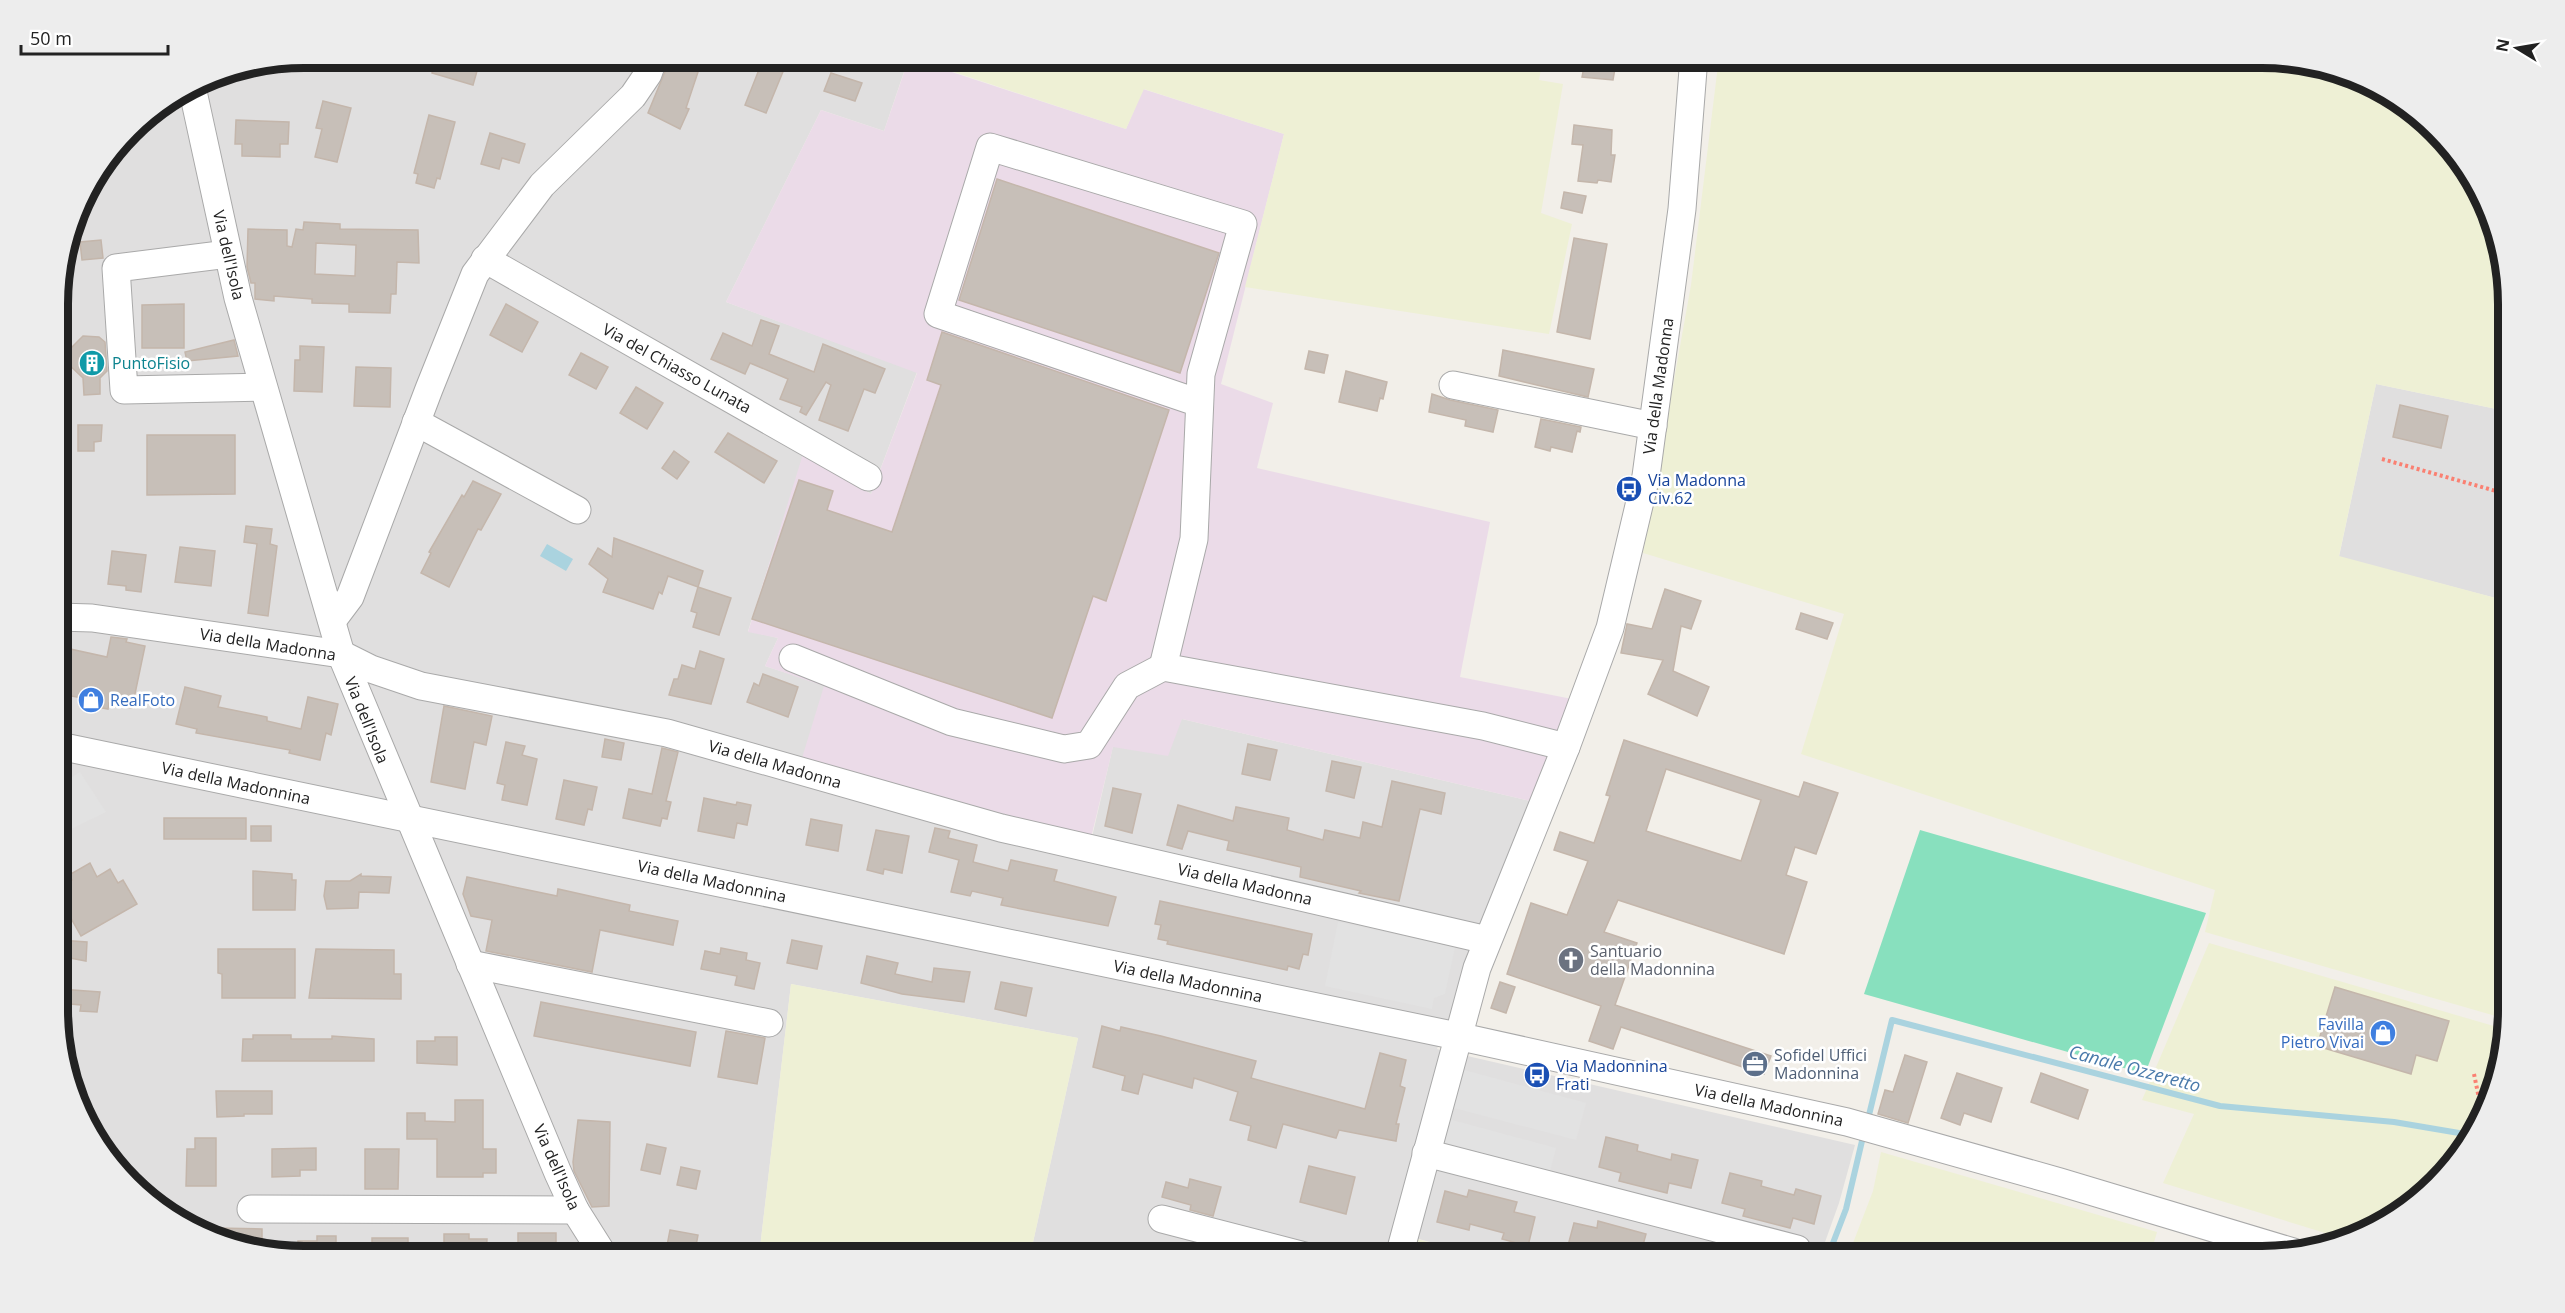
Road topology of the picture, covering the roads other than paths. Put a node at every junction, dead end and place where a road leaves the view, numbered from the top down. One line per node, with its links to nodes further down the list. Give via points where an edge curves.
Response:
1 (650, 68): 5 (street, via 633,96 542,185)
2 (1693, 68): 10 (street, Via della Madonna, via 1682,209)
3 (194, 95): 4 (street, Via dell'Isola)
4 (228, 254): 7 (street, Via dell'Isola); 7 (street, via 116,268 124,390)
5 (485, 259): 9 (street, via 475,274); 11 (street, Via del Chiasso Lunata)
6 (1453, 385): 10 (street)
7 (263, 387): 14 (street, Via dell'Isola)
8 (1199, 403): 8 (street, via 1201,374 1243,225 990,147 938,314); 17 (street, via 1194,539)
9 (416, 422): 12 (street); 14 (street, via 351,597)
10 (1653, 426): 18 (street, Via della Madonna, via 1646,476 1610,628)
11 (868, 477)
12 (577, 510)
13 (68, 617): 15 (street, Via della Madonna)
14 (332, 621): 15 (street, Via dell'Isola)
15 (335, 653): 20 (street, Via dell'Isola); 21 (street, Via della Madonna, via 421,686 667,733 1002,828)
16 (793, 658): 17 (street, via 952,722 1064,749 1089,745 1127,686)
17 (1163, 667): 18 (street, via 1483,726)
18 (1566, 747): 21 (street, Via della Madonna)
19 (68, 752): 20 (street, Via della Madonnina)
20 (408, 818): 22 (street, Via dell'Isola); 24 (street, Via della Madonnina)
21 (1487, 940): 24 (street, Via della Madonna)
22 (470, 964): 23 (street); 27 (street, Via dell'Isola)
23 (769, 1023)
24 (1457, 1036): 25 (street, Via della Madonna); 29 (street, Via della Madonnina, via 1847,1122 2060,1182)
25 (1426, 1153): 32 (street, Via della Madonna); 33 (street)
26 (251, 1209): 27 (street)
27 (576, 1210): 30 (street, Via dell'Isola)
28 (1162, 1219): 31 (street)
29 (2233, 1245)
30 (598, 1246)
31 (1266, 1246)
32 (1402, 1246)
33 (1785, 1246)

